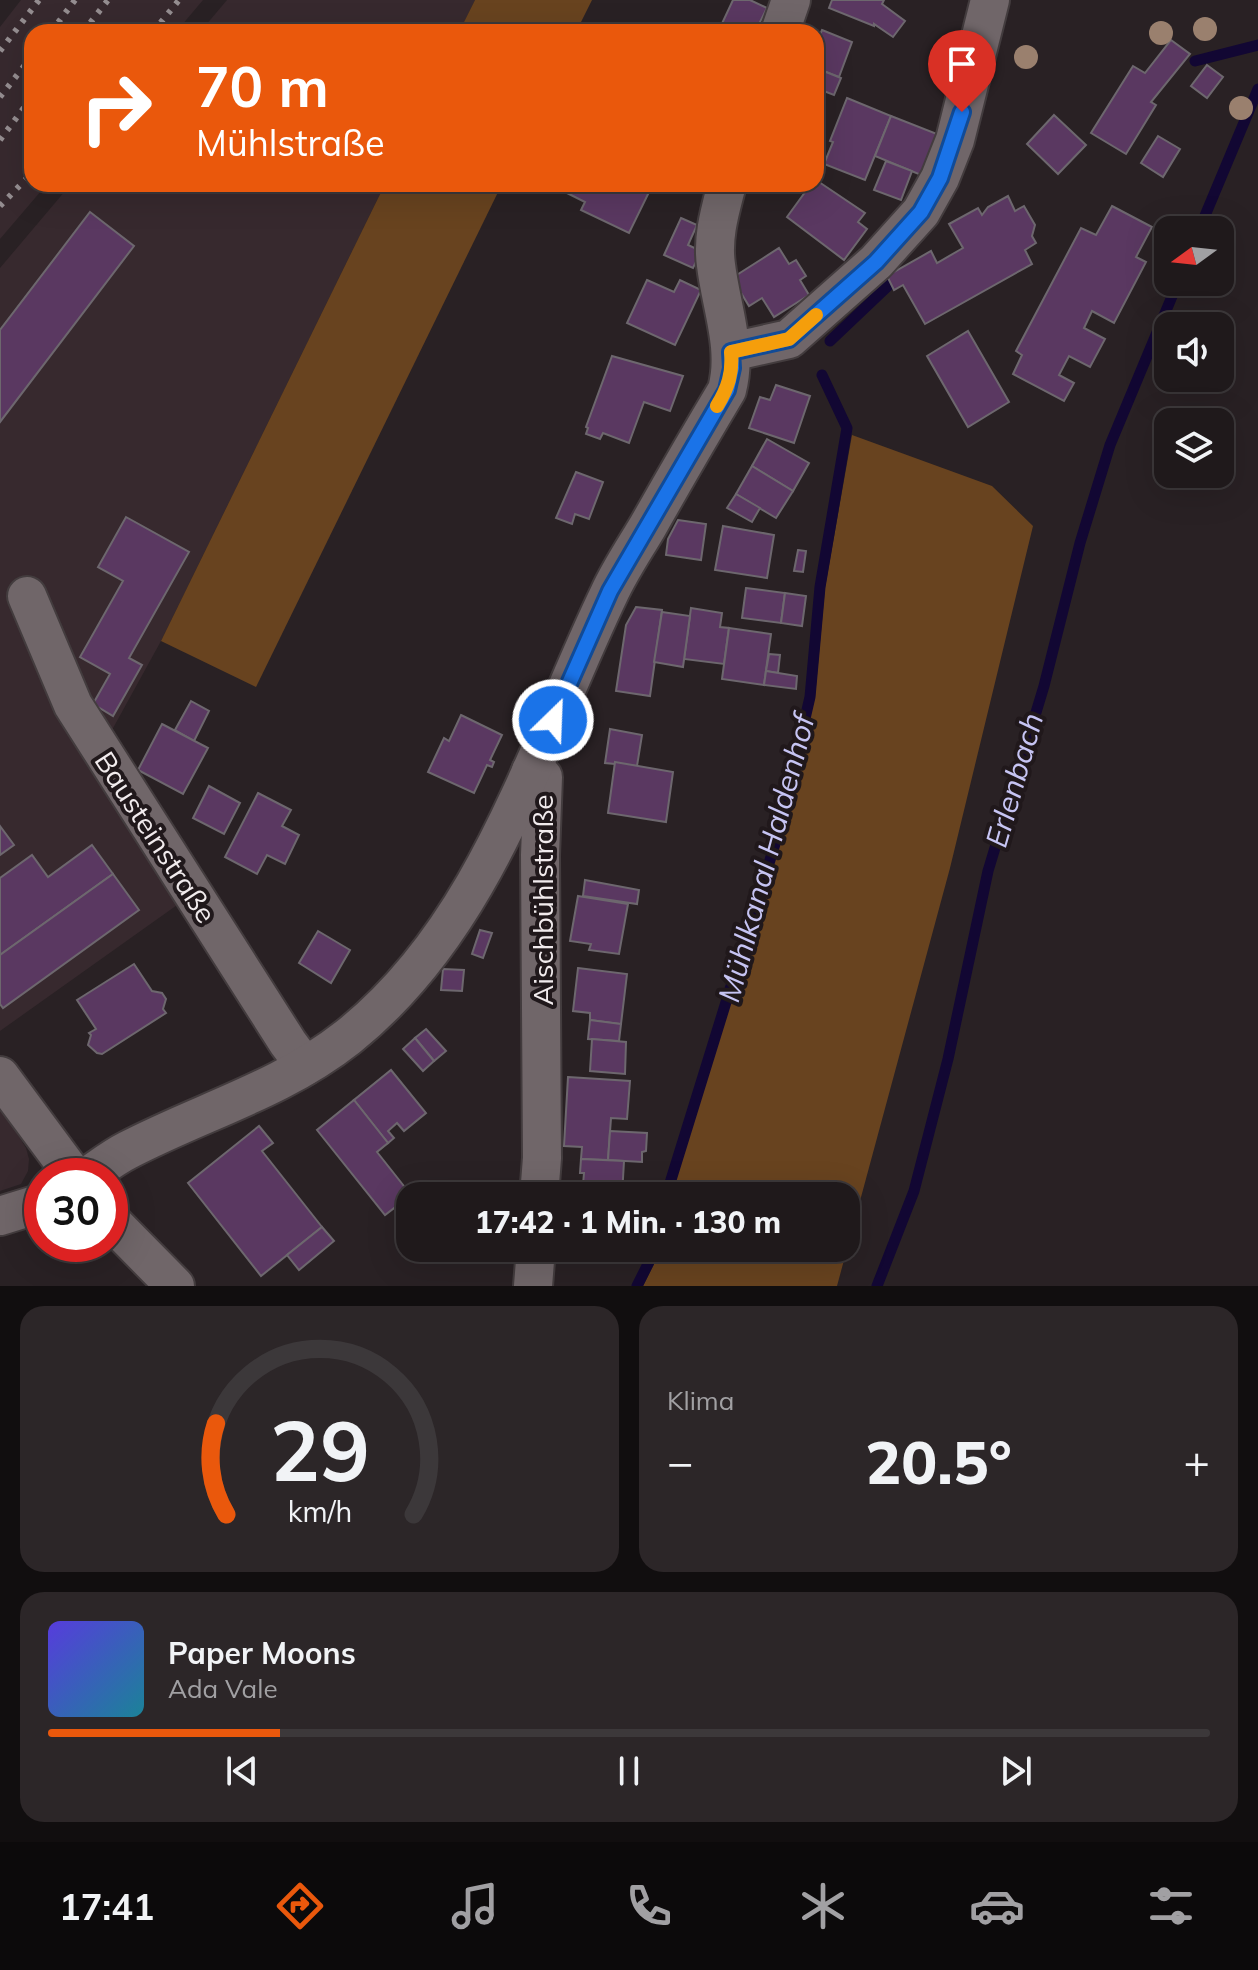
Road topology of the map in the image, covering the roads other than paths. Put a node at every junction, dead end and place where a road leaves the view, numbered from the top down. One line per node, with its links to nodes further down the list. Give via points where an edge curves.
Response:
1 (791, 0): 3 (street)
2 (990, 0): 5 (street, via 955,140 921,212 876,262 789,339)
3 (783, 24)
4 (725, 192): 5 (street, Aischbühlstraße, via 715,263)
5 (731, 352): 7 (street, Aischbühlstraße, via 727,390 610,591)
6 (27, 596): 8 (street, Bausteinstraße, via 73,705)
7 (531, 771): 8 (street, via 478,881 418,968 347,1038); 12 (street, Aischbühlstraße, via 543,777)
8 (305, 1066): 11 (street, via 275,1085)
9 (0, 1076): 10 (street)
10 (61, 1158)
11 (114, 1158)
12 (540, 1182)
13 (24, 1209): 14 (street)
14 (0, 1216)
15 (128, 1238): 17 (street)
16 (535, 1262): 18 (street)
17 (175, 1286)
18 (533, 1286)

